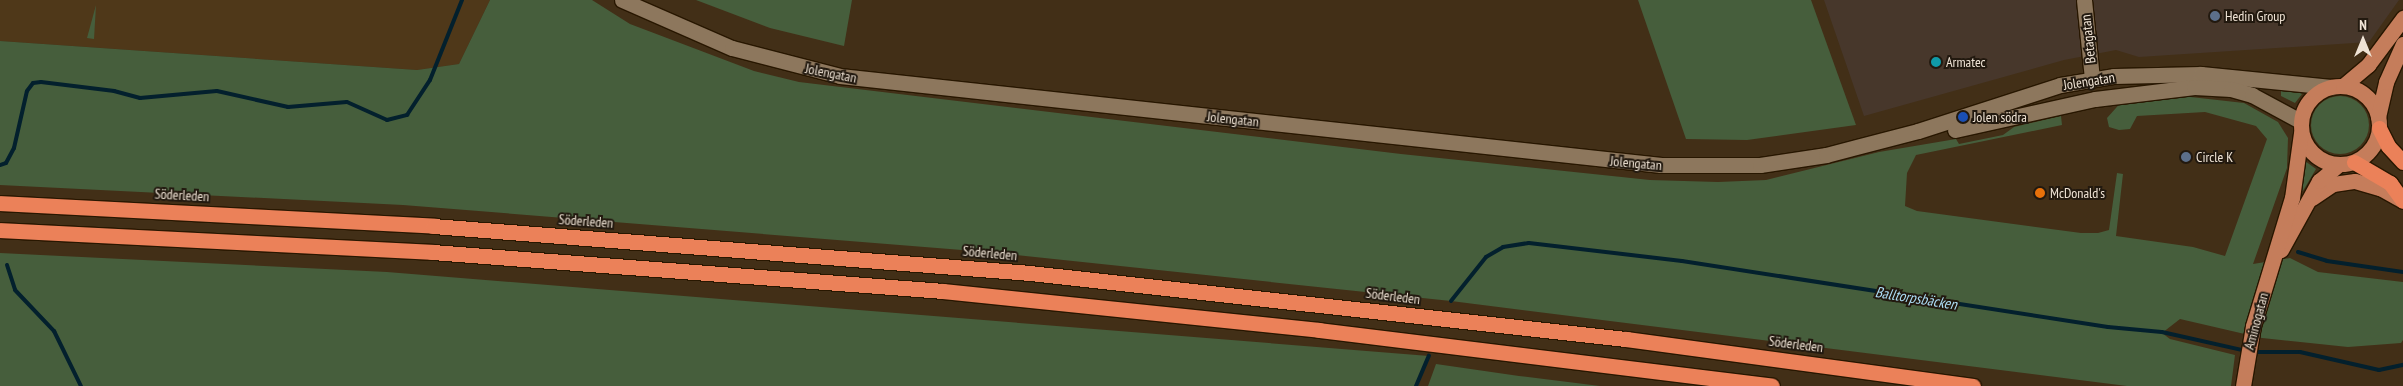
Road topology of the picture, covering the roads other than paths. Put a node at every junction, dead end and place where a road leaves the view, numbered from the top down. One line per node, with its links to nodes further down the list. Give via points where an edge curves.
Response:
1 (622, 0): 9 (street, Jolengatan, via 699,36 776,60 840,76 931,87 1661,165 1760,165)
2 (2084, 0): 5 (street, Betagatan)
3 (2403, 18): 6 (main road, via 2368,65)
4 (2403, 44): 7 (main road, via 2386,82)
5 (2092, 79): 6 (street, Jolengatan, via 2200,74); 9 (street, Jolengatan, via 2060,85)
6 (2337, 86): 7 (main road, via 2366,96); 8 (main road, via 2310,99)
7 (2378, 123): 10 (main road, via 2374,145); 11 (highway, via 2388,146)
8 (2301, 127): 9 (street, Jolengatan, via 2266,100 2231,89 2160,88 2095,98 1872,150); 12 (main road, via 2311,152 2324,161); 17 (main road, Aminogatan, via 2292,198 2278,238)
9 (1856, 149)
10 (2354, 162): 12 (main road); 13 (highway, via 2390,183)
11 (2403, 162)
12 (2338, 164): 15 (main road, Aminogatan, via 2319,181)
13 (2403, 200): 15 (main road, via 2372,184 2348,181 2327,187)
14 (0, 203): 19 (highway, Söderleden, via 433,226 1030,273 1616,338)
15 (2305, 204): 17 (main road, Aminogatan)
16 (0, 230): 18 (highway, via 432,252 943,291 1319,330)
17 (2276, 257): 20 (main road, Aminogatan, via 2253,326)
18 (1772, 386)
19 (1973, 386)
20 (2243, 386)

